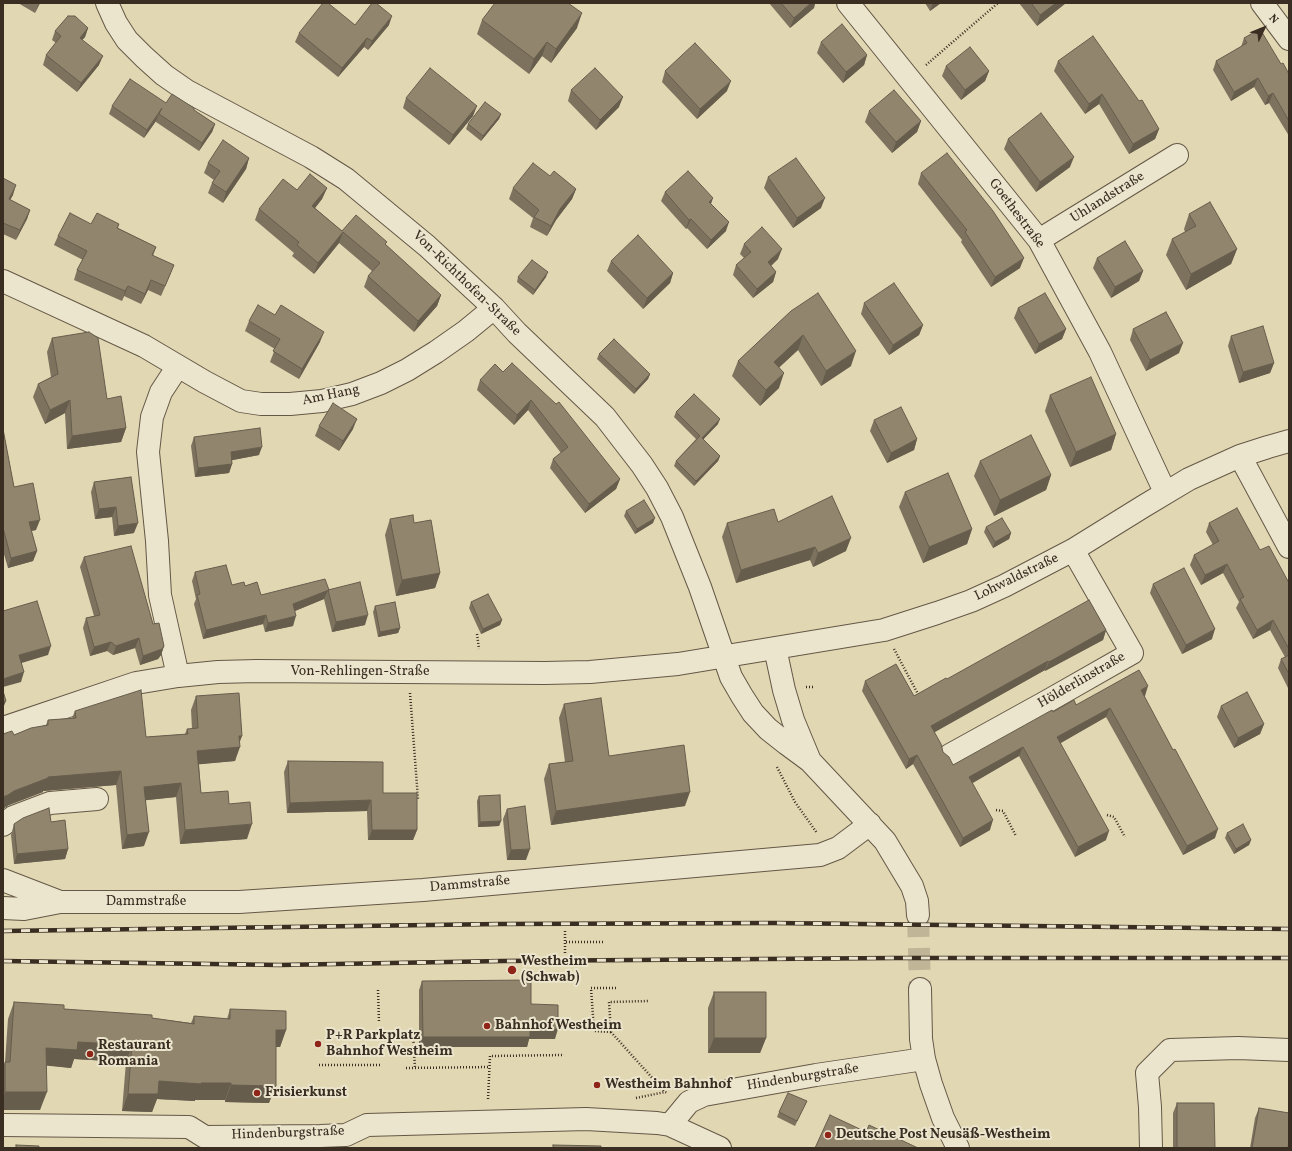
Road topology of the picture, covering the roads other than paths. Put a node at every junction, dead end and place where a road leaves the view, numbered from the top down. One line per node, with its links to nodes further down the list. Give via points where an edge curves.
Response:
1 (107, 3): 8 (street, Von-Richthofen-Straße, via 127,40 164,75 187,91 311,157 346,179 423,242)
2 (848, 3): 6 (street, Goethestraße)
3 (1262, 3): 4 (street)
4 (1289, 39)
5 (1177, 155): 6 (street, Uhlandstraße)
6 (1039, 240): 12 (street, Goethestraße, via 1100,352)
7 (3, 282): 9 (street, Am Hang, via 144,346)
8 (494, 308): 9 (street, Am Hang, via 436,352 407,370 352,394 322,401 261,404 241,401); 16 (street, Von-Richthofen-Straße, via 605,417 645,469 672,517 685,547)
9 (178, 366): 17 (street, via 161,392 152,417 148,452 160,595)
10 (1289, 441): 11 (street, Lohwaldstraße)
11 (1240, 456): 12 (street, Lohwaldstraße); 13 (street)
12 (1165, 492): 14 (street, Lohwaldstraße)
13 (1289, 547)
14 (1073, 550): 15 (street, Lohwaldstraße, via 1025,576 971,601 937,613 884,630); 19 (street, Hölderlinstraße, via 1132,653)
15 (775, 648): 16 (street, Lohwaldstraße); 20 (street, via 793,720)
16 (724, 656): 17 (street, Von-Rehlingen-Straße, via 678,664 590,672 249,671); 20 (street, Von-Richthofen-Straße, via 731,677 752,713)
17 (178, 676): 18 (street, Von-Rehlingen-Straße, via 136,683)
18 (3, 728)
19 (950, 755)
20 (810, 761): 22 (street)
21 (97, 799): 23 (street, via 50,804 13,816)
22 (870, 824): 25 (street, Dammstraße, via 838,848 820,855 423,890 255,901); 27 (street, via 885,842 912,886)
23 (3, 825)
24 (3, 880): 25 (street, Dammstraße)
25 (60, 902): 26 (street, Dammstraße, via 24,908)
26 (3, 908)
27 (918, 915)
28 (920, 990): 30 (street)
29 (1289, 1050): 35 (street, via 1170,1050 1147,1073)
30 (924, 1059): 32 (street, Hindenburgstraße, via 704,1095 689,1102); 34 (street, via 943,1118)
31 (3, 1125): 32 (street, Hindenburgstraße, via 189,1128 205,1137 346,1135 367,1125 586,1119)
32 (670, 1125): 33 (street, Hindenburgstraße)
33 (720, 1148)
34 (958, 1148)
35 (1151, 1148)

